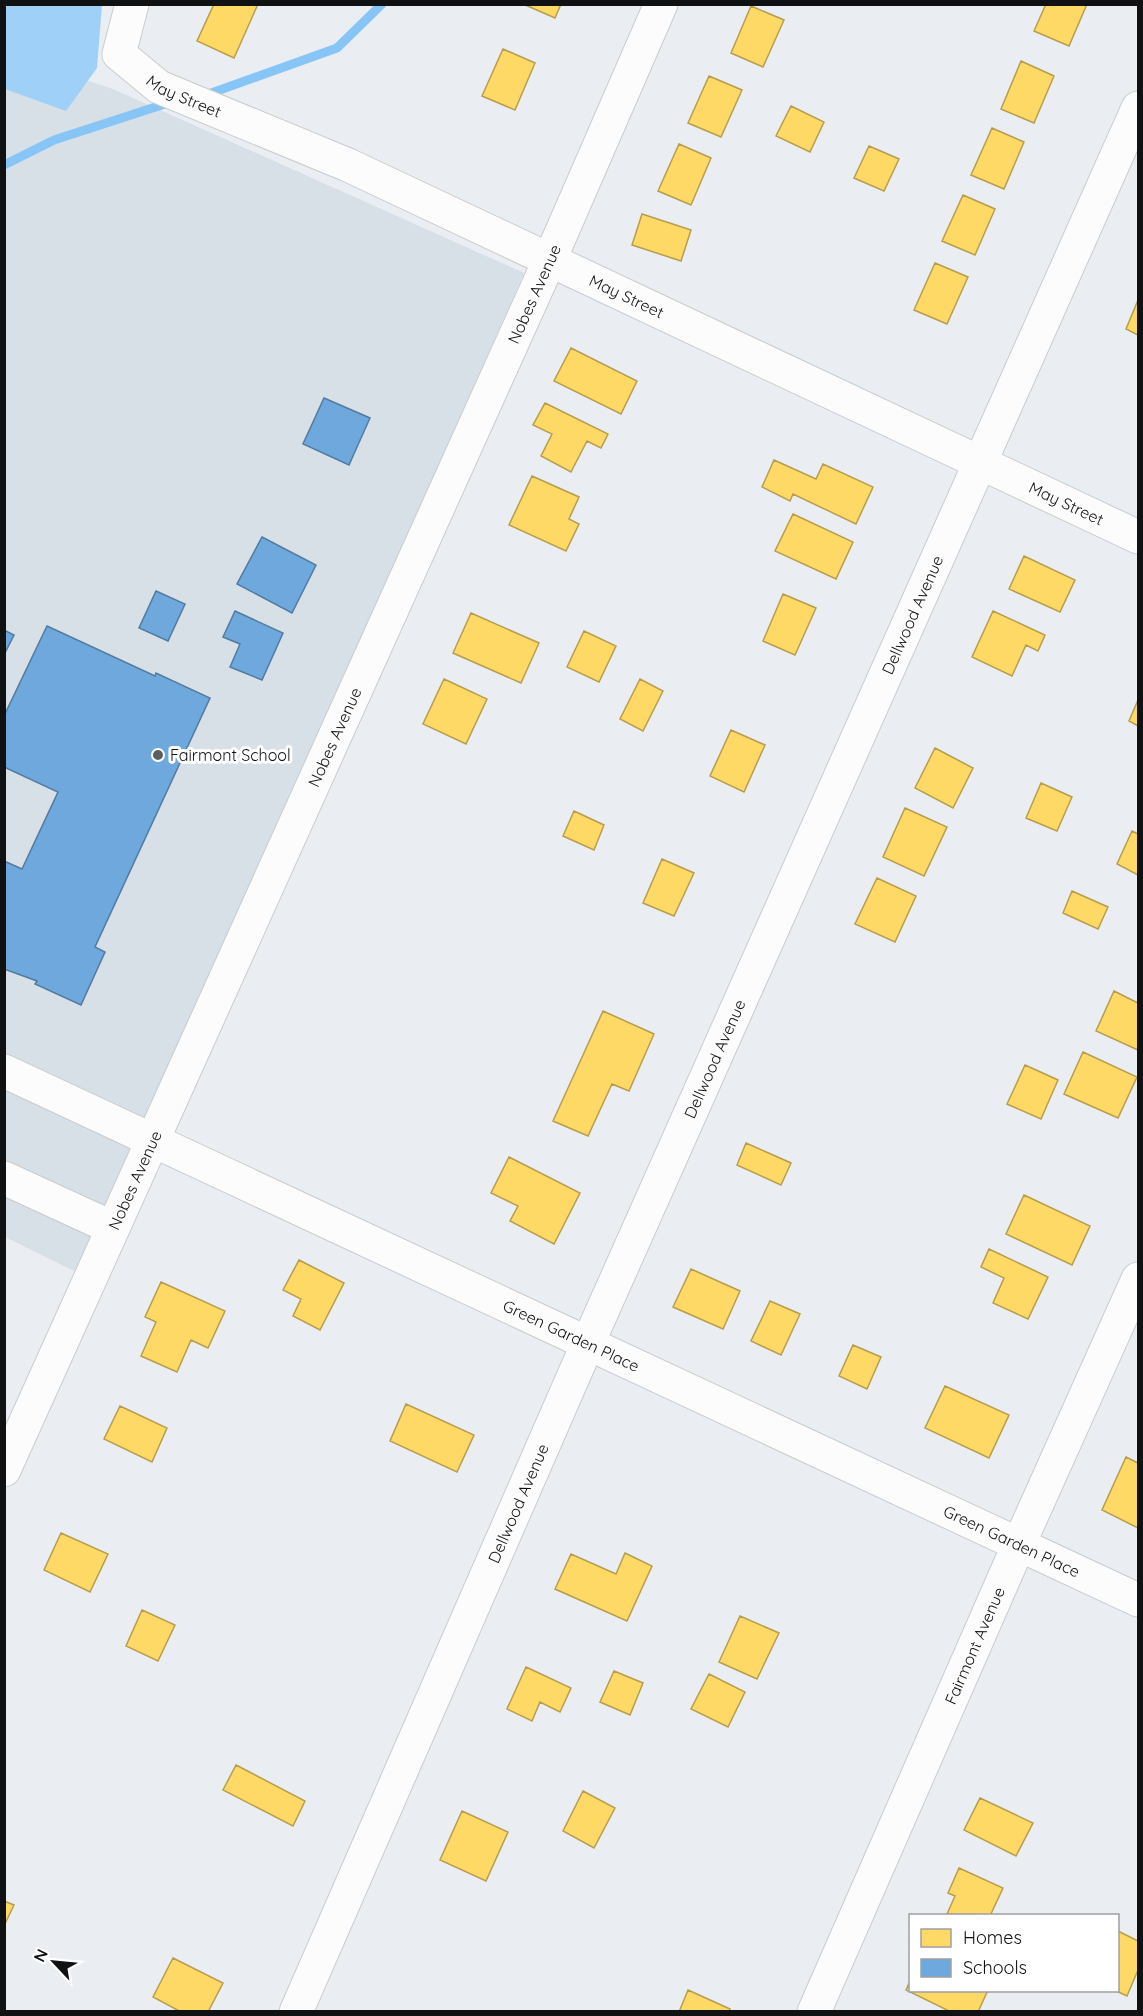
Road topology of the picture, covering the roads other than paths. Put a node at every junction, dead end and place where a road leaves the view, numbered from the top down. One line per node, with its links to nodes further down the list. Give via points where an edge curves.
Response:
1 (132, 4): 4 (street, May Street, via 118,54 159,87 348,165)
2 (662, 4): 4 (street, Nobes Avenue)
3 (1138, 108): 5 (street, Dellwood Avenue)
4 (550, 259): 5 (street, May Street); 8 (street, Nobes Avenue)
5 (981, 465): 6 (street, May Street); 12 (street, Dellwood Avenue)
6 (1138, 537)
7 (4, 1071): 8 (street, Green Garden Place)
8 (152, 1140): 10 (street, Nobes Avenue); 12 (street, Green Garden Place)
9 (4, 1178): 10 (street)
10 (113, 1228): 13 (street, Nobes Avenue)
11 (1138, 1279): 14 (street, Fairmont Avenue)
12 (588, 1343): 14 (street, Green Garden Place); 16 (street, Dellwood Avenue)
13 (4, 1470)
14 (1019, 1544): 15 (street, Green Garden Place); 17 (street, Fairmont Avenue)
15 (1138, 1600)
16 (296, 2012)
17 (814, 2012)

